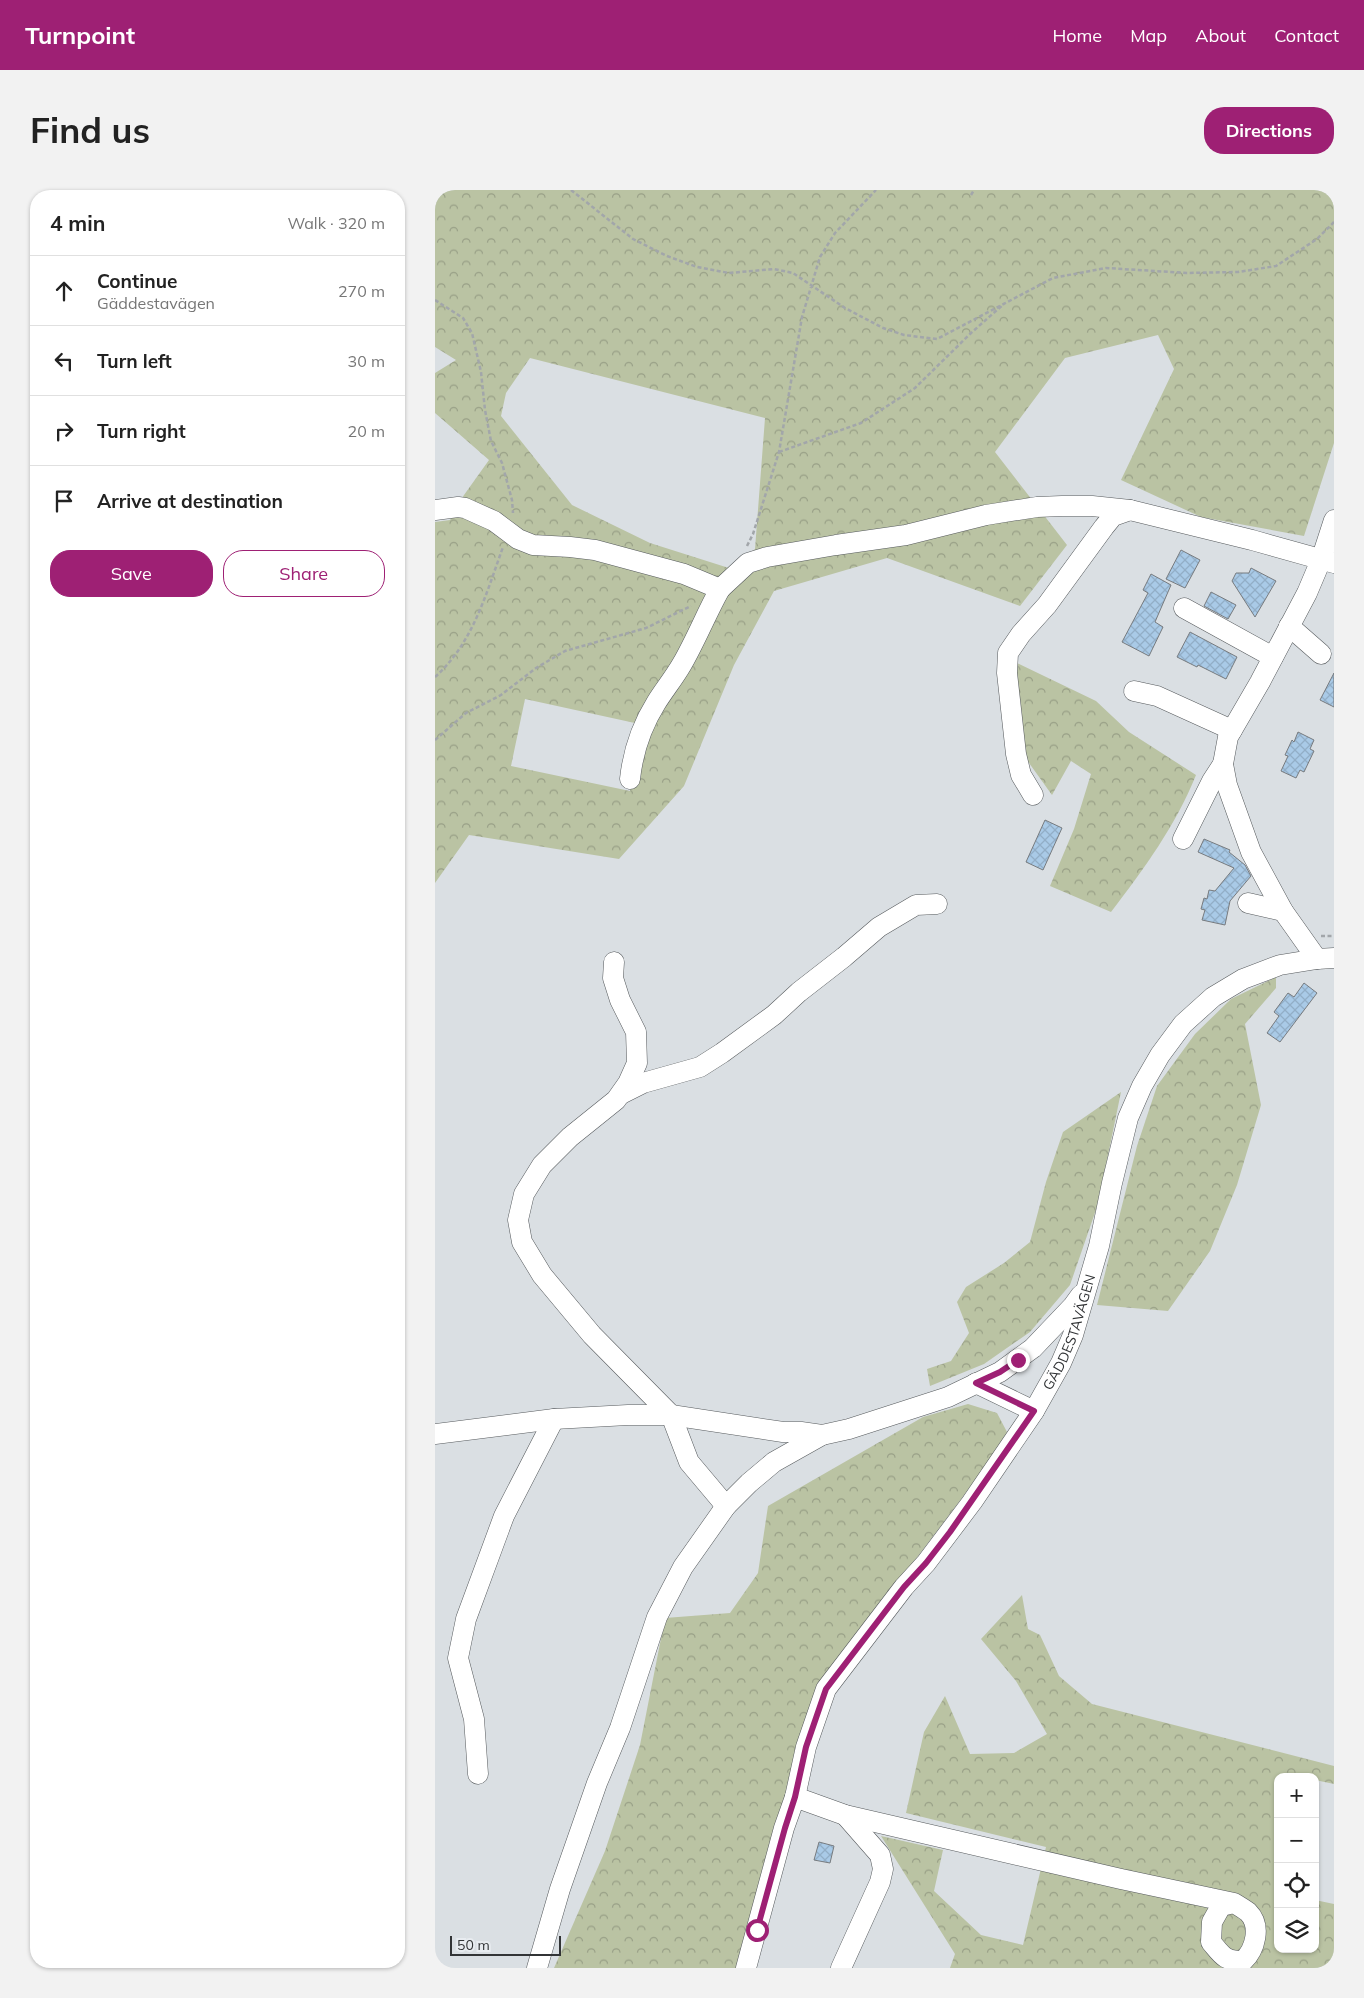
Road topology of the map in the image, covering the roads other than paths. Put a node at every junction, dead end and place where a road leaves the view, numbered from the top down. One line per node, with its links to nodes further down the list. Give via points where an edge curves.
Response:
1 (435, 510): 5 (street, via 465,508 494,520 517,539 533,545 595,550 684,574)
2 (1130, 510): 4 (street); 5 (street, via 1092,506 1037,507 985,515 906,535 767,557 748,563); 14 (street, via 1113,516 1008,653 1007,673 1016,754 1021,775)
3 (1334, 520): 4 (street)
4 (1328, 561): 7 (street)
5 (721, 589): 13 (street, via 688,653 644,726 633,756)
6 (1184, 608): 9 (street)
7 (1289, 626): 8 (street); 9 (street)
8 (1321, 654)
9 (1273, 657): 11 (street)
10 (1135, 692): 11 (street, via 1157,696)
11 (1232, 730): 12 (street)
12 (1223, 764): 15 (street); 18 (street, via 1227,785 1251,852)
13 (630, 779)
14 (1033, 795)
15 (1183, 839)
16 (1247, 903): 18 (street)
17 (937, 904): 21 (street, via 916,905 879,927 722,1054 700,1067 643,1083)
18 (1283, 912): 19 (street)
19 (1325, 958): 22 (street, GÄDDESTAVÄGEN, via 1280,965 1243,979 1213,997 1183,1024 1160,1055 1128,1118)
20 (614, 962): 21 (street, via 613,978 636,1032 637,1063)
21 (621, 1094): 25 (street, via 541,1165 524,1194 518,1220 522,1242 542,1275 592,1335)
22 (1088, 1285): 23 (street, via 1073,1306 1033,1348 1000,1372); 24 (street, GÄDDESTAVÄGEN, via 1073,1335)
23 (976, 1383): 24 (street); 28 (street, via 948,1397)
24 (1034, 1411): 31 (street, GÄDDESTAVÄGEN, via 950,1532 826,1689 806,1747)
25 (671, 1415): 26 (street); 28 (street); 29 (street, via 689,1462)
26 (554, 1419): 27 (street); 30 (street, via 504,1516 464,1629 458,1658 474,1719)
27 (435, 1434)
28 (822, 1435): 29 (street, via 774,1462)
29 (726, 1506): 34 (street, via 683,1566 657,1617 560,1889)
30 (478, 1774)
31 (795, 1797): 32 (street); 35 (street, GÄDDESTAVÄGEN)
32 (845, 1815): 33 (street); 36 (street, via 880,1855 883,1869)
33 (1234, 1903)
34 (537, 1968)
35 (746, 1968)
36 (841, 1968)

